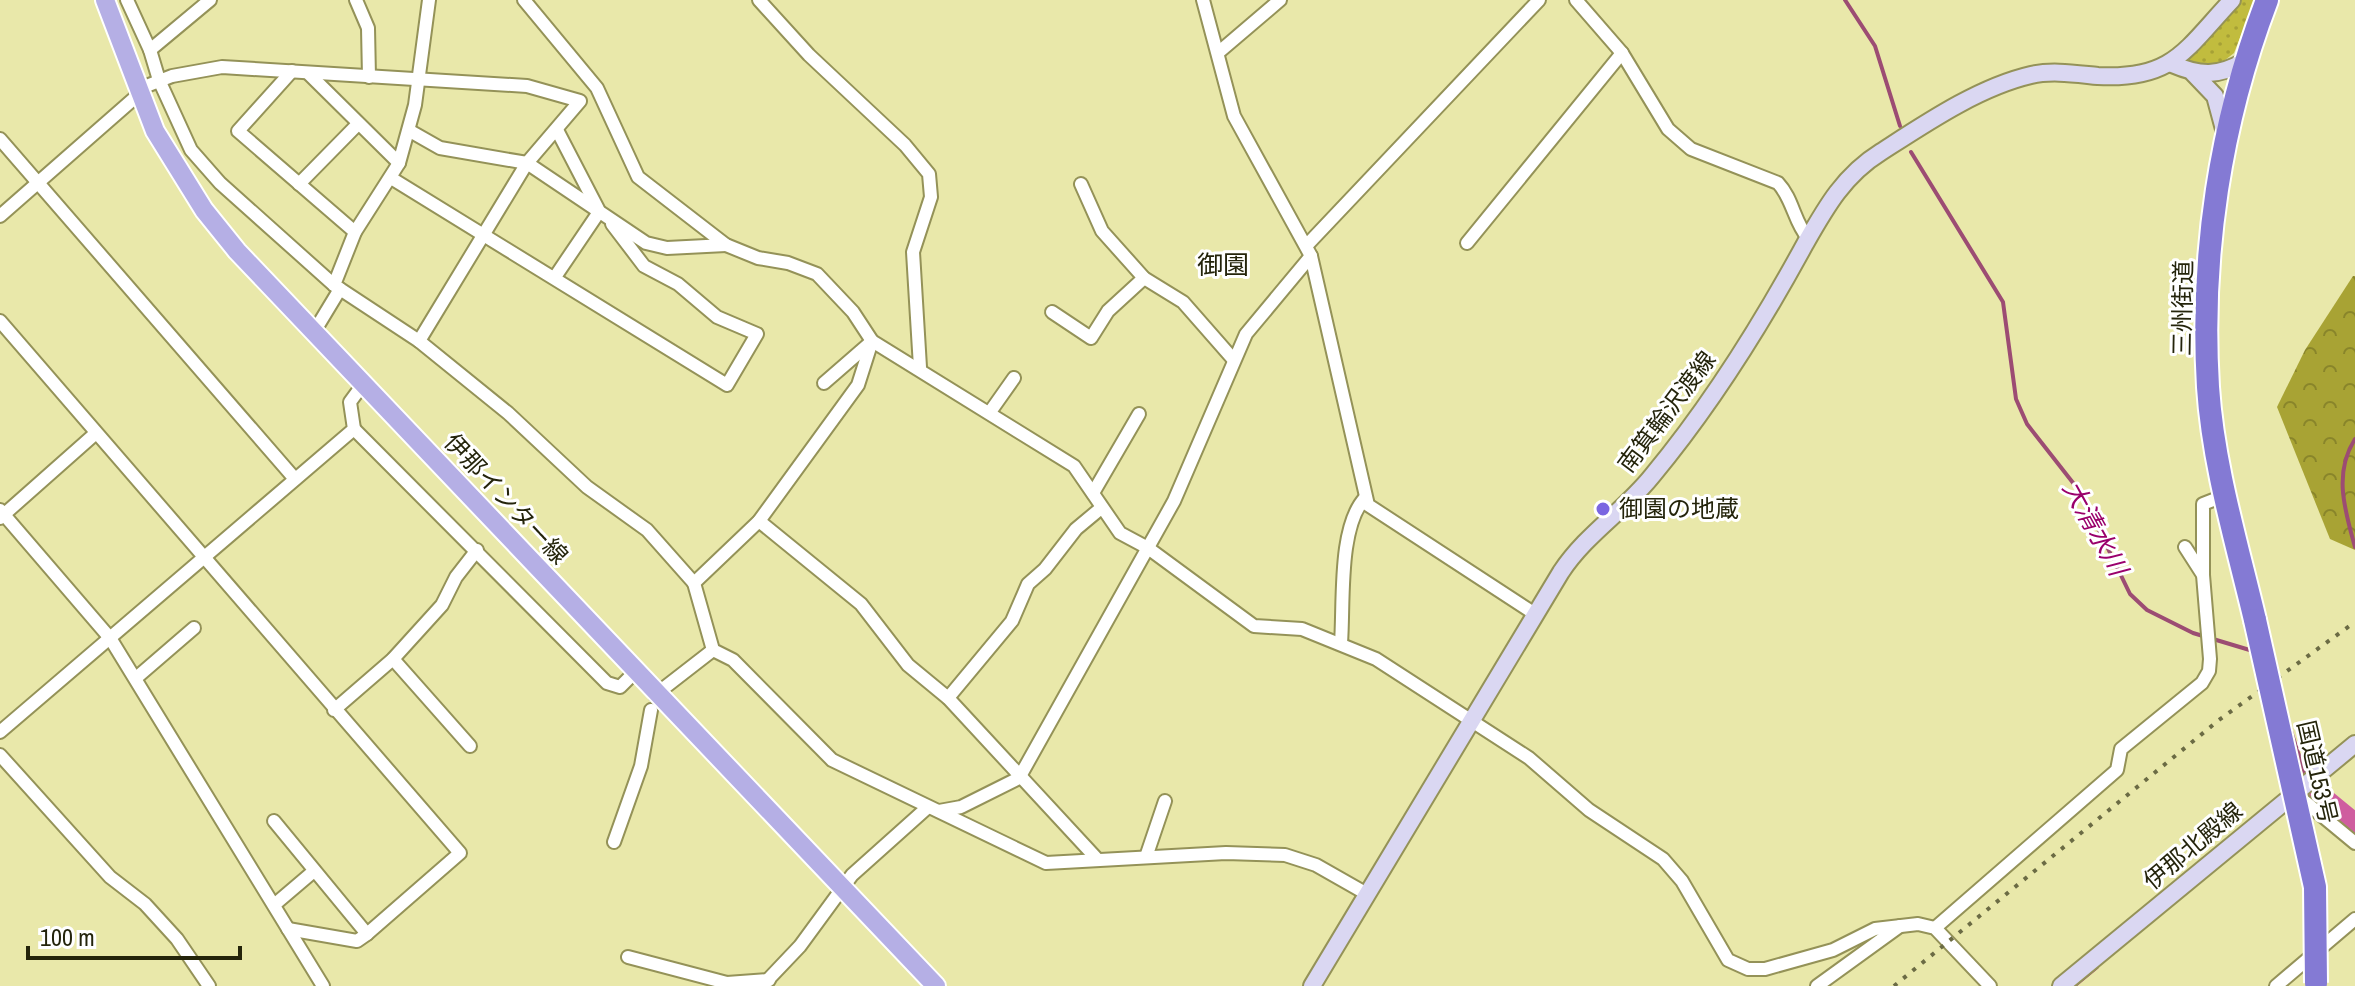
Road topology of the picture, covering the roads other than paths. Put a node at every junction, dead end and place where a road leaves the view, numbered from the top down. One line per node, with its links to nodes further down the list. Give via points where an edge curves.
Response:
1 (127, 0): 14 (street)
2 (210, 0): 14 (street)
3 (356, 0): 22 (street, via 368,28)
4 (429, 0): 23 (street)
5 (524, 0): 25 (street)
6 (759, 0): 56 (street, via 929,174 931,197 913,252)
7 (1203, 0): 15 (street)
8 (1280, 0): 15 (street)
9 (1539, 0): 46 (street)
10 (1576, 0): 16 (street)
11 (2232, 0): 18 (main road)
12 (2267, 0): 17 (highway, 三州街道)
13 (111, 2): 26 (main road, 伊那インター線)
14 (150, 50): 24 (street)
15 (1219, 52): 46 (street, via 1234,116)
16 (1622, 53): 43 (street, via 1668,129 1691,149 1778,183); 44 (street)
17 (2245, 61): 20 (main road, via 2219,74); 32 (highway, 三州街道)
18 (2172, 64): 20 (main road); 43 (main road, 南箕輪沢渡線, via 2128,76 2032,75 1970,100 1866,162 1825,205)
19 (292, 71): 21 (street); 24 (street, via 222,67); 37 (street, via 238,131)
20 (2193, 73): 32 (main road, via 2215,96)
21 (309, 74): 22 (street); 28 (street)
22 (369, 77): 23 (street)
23 (419, 78): 27 (street, via 527,86); 30 (street)
24 (159, 80): 26 (street); 49 (street, via 191,150 220,183)
25 (597, 88): 27 (street); 45 (street, via 638,177)
26 (137, 92): 36 (street); 52 (main road, 伊那インター線, via 204,210)
27 (580, 101): 29 (street)
28 (358, 124): 33 (street); 37 (street)
29 (557, 130): 34 (street); 39 (street)
30 (410, 131): 33 (street); 34 (street, via 440,148)
31 (0, 139): 36 (street)
32 (2226, 141): 66 (highway, 三州街道, via 2216,183 2207,284 2208,389)
33 (399, 163): 35 (street)
34 (527, 163): 39 (street); 42 (street)
35 (391, 178): 41 (street); 42 (street)
36 (39, 184): 40 (street); 64 (street)
37 (299, 184): 41 (street)
38 (1081, 184): 48 (street, via 1102,231)
39 (604, 215): 45 (street, via 646,243 667,248); 47 (street); 47 (street, via 644,266 678,284 717,317 757,334 727,385)
40 (0, 216)
41 (355, 232): 49 (street)
42 (483, 234): 47 (street); 53 (street)
43 (1808, 238): 77 (main road, 南箕輪沢渡線, via 1755,332 1687,429 1652,477 1571,556)
44 (1467, 243)
45 (726, 245): 54 (street, via 817,274)
46 (1309, 251): 55 (street); 67 (street)
47 (555, 277)
48 (1144, 278): 50 (street, via 1108,311 1091,338); 55 (street, via 1183,302)
49 (337, 287): 52 (street); 53 (street)
50 (1052, 312)
51 (0, 321): 63 (street)
52 (314, 332): 58 (main road, 伊那インター線)
53 (419, 341): 76 (street, via 508,413 587,487 647,530)
54 (872, 341): 56 (street); 59 (street); 70 (street, via 858,385)
55 (1233, 359): 72 (street, via 1174,501)
56 (920, 367): 60 (street)
57 (1014, 378): 60 (street)
58 (364, 383): 62 (street, via 350,402); 84 (main road, 伊那インター線)
59 (824, 383)
60 (990, 412): 65 (street, via 1074,466)
61 (1139, 414): 65 (street)
62 (354, 429): 64 (street); 73 (street)
63 (96, 433): 69 (street); 74 (street)
64 (295, 479): 74 (street)
65 (1093, 493): 68 (street)
66 (2226, 495): 75 (street, via 2203,504); 78 (highway, 三州街道)
67 (1365, 498): 77 (street, via 1368,505); 81 (street, via 1349,527)
68 (1100, 509): 72 (street, via 1120,533); 86 (street, via 1028,584 1012,621)
69 (1, 514): 80 (street)
70 (759, 521): 76 (street); 86 (street, via 861,604 908,665)
71 (2185, 547): 75 (street)
72 (1148, 548): 81 (street, via 1254,626 1302,629); 94 (street)
73 (477, 550): 83 (street, via 442,605); 84 (street, via 607,683 620,687)
74 (205, 558): 80 (street); 88 (street)
75 (2203, 575): 109 (street, via 2209,671 2202,683 2133,737 2121,749 2117,770)
76 (694, 583): 82 (street)
77 (1535, 614): 89 (main road, 南箕輪沢渡線)
78 (2255, 620): 114 (highway, 国道153号, bridge, via 2315,887)
79 (194, 628): 85 (street)
80 (110, 638): 85 (street); 90 (street)
81 (1341, 643): 89 (street, via 1376,659)
82 (713, 650): 87 (street); 97 (street, via 733,660 832,760)
83 (393, 659): 88 (street); 92 (street)
84 (635, 672): 87 (main road, 伊那インター線)
85 (136, 678): 106 (street)
86 (948, 698): 94 (street)
87 (653, 702): 99 (street, via 641,766); 104 (main road, 伊那インター線)
88 (334, 710): 111 (street, via 460,853)
89 (1470, 722): 105 (main road, 南箕輪沢渡線); 108 (street, via 1529,758 1589,810 1663,859 1682,881 1711,936 1738,966 1784,965 1833,950 1875,929)
90 (0, 732)
91 (2355, 744): 95 (main road, 伊那北殿線)
92 (470, 746)
93 (0, 755): 115 (street, via 110,877 177,939)
94 (1019, 778): 97 (street, via 961,807); 102 (street)
95 (2302, 786): 100 (street); 121 (main road, 伊那北殿線)
96 (1165, 801): 101 (street)
97 (934, 809): 102 (street, via 1046,863); 104 (street)
98 (274, 821): 103 (street)
99 (614, 842)
100 (2355, 843)
101 (1146, 857): 102 (street); 105 (street, via 1285,855 1316,865)
102 (1098, 860)
103 (314, 871): 106 (street); 111 (street)
104 (841, 889): 113 (street); 117 (main road, 伊那インター線)
105 (1367, 894): 118 (main road, 南箕輪沢渡線)
106 (274, 905): 110 (street)
107 (2355, 919): 122 (street)
108 (1903, 924): 109 (street); 119 (street)
109 (1935, 928): 120 (street)
110 (288, 929): 111 (street, via 357,941); 116 (street)
111 (367, 934)
112 (628, 957): 113 (street, via 727,983)
113 (768, 984)
114 (2316, 984)
115 (209, 986)
116 (323, 986)
117 (936, 986)
118 (1312, 986)
119 (1817, 986)
120 (1990, 986)
121 (2061, 986)
122 (2276, 986)

